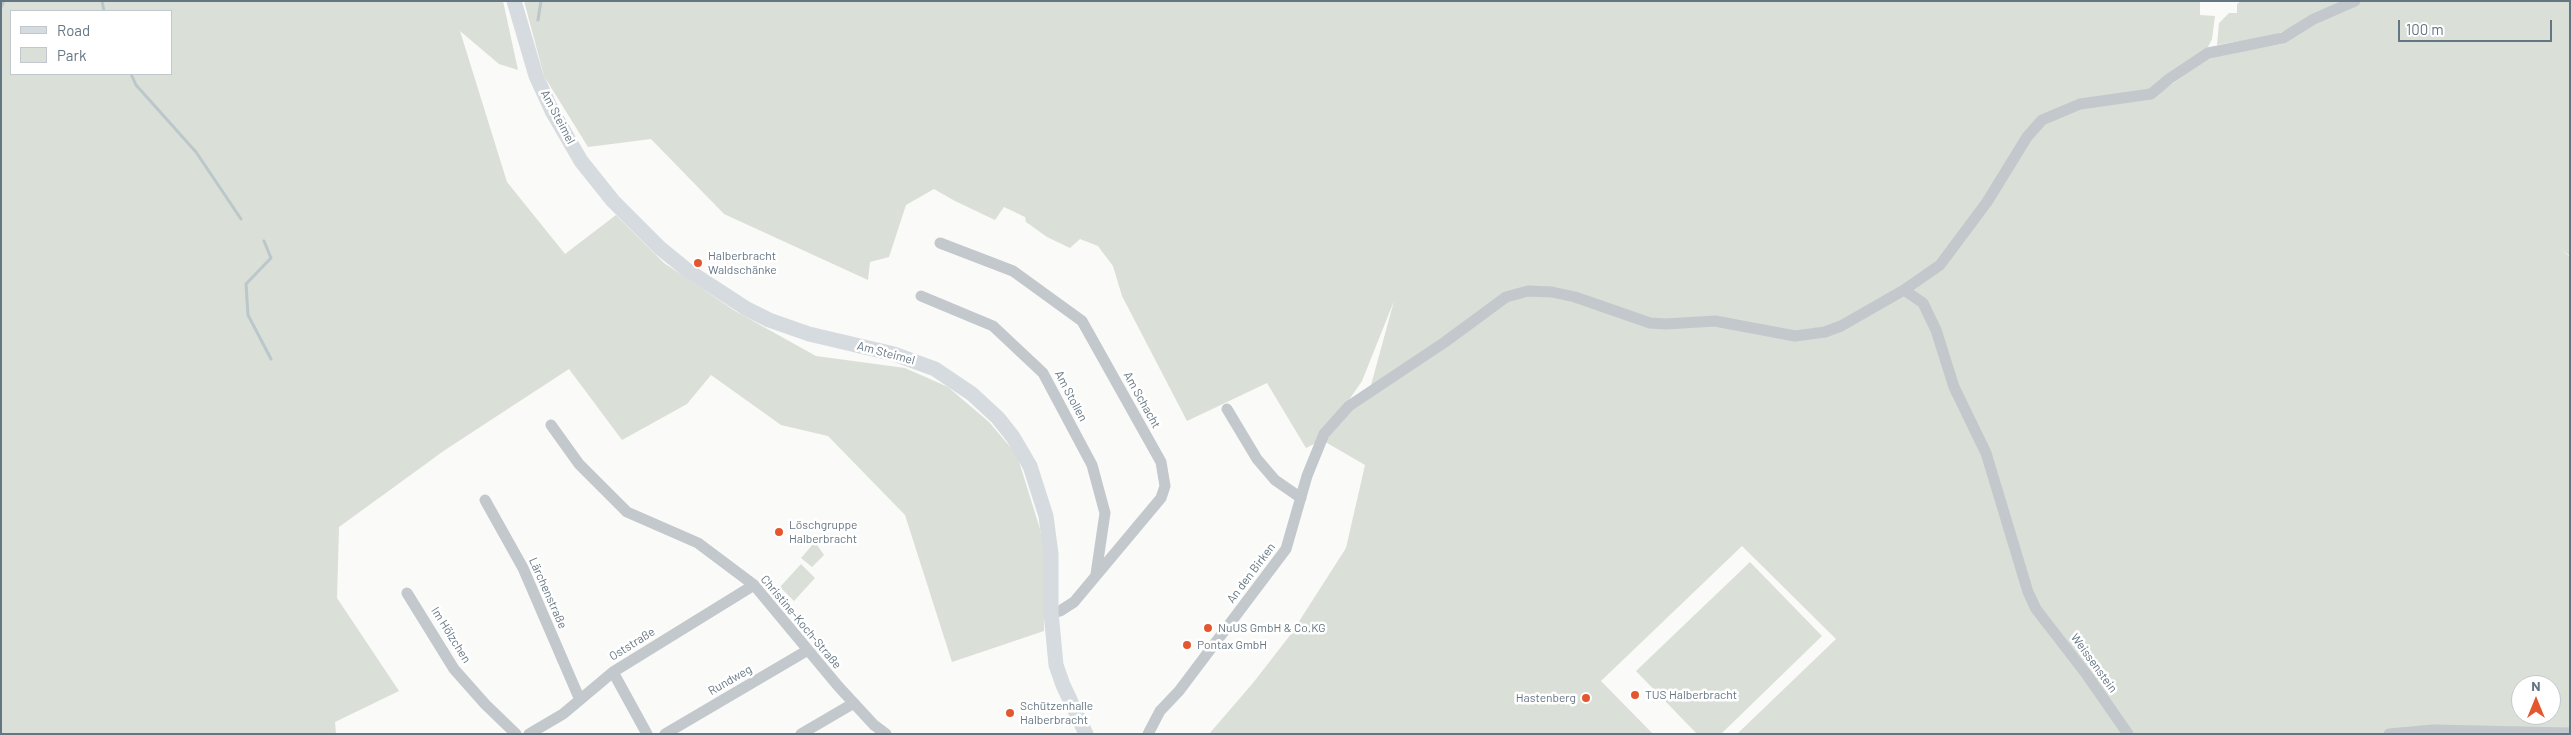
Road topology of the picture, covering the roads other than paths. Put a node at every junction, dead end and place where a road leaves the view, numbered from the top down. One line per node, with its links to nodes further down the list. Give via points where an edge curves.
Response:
1 (514, 1): 13 (main road, Am Steimel, via 536,76 581,161 636,225 687,270 769,320 809,334 894,354 934,369 965,388 992,412 1022,452 1039,491 1051,554)
2 (2355, 1): 4 (street, via 2283,38 2208,53 2151,94 2080,104 2042,120 2027,137 1987,202 1944,260)
3 (940, 243): 10 (street, Am Schacht, via 1012,271 1082,321 1161,462 1165,486 1161,498)
4 (1904, 290): 8 (street, An den Birken, via 1841,326 1795,336 1716,322 1650,323 1567,295 1540,290 1517,292 1349,406 1324,434); 27 (street, Weissenstein, via 1923,303 1936,330 1954,387 1986,453 2036,609 2088,675)
5 (921, 296): 10 (street, Am Stollen, via 993,326 1043,373 1092,465 1104,513)
6 (1227, 409): 8 (street, via 1257,459 1275,480)
7 (552, 425): 11 (street, Christine-Koch-Straße, via 579,464 627,512 698,543)
8 (1301, 498): 26 (street, An den Birken, via 1286,549 1179,691 1160,711)
9 (485, 500): 16 (street, Lärchenstraße, via 523,568)
10 (1096, 574): 13 (street, Am Schacht, via 1068,607)
11 (754, 585): 14 (street, Christine-Koch-Straße); 15 (street, Oststraße)
12 (406, 593): 19 (street, Im Hölzchen, via 454,669)
13 (1051, 612): 25 (main road, Am Steimel, via 1056,666)
14 (808, 650): 17 (street, Christine-Koch-Straße); 22 (street, Rundweg)
15 (613, 672): 16 (street, Oststraße); 21 (street)
16 (580, 700): 20 (street, Oststraße)
17 (854, 703): 23 (street); 24 (street, Christine-Koch-Straße)
18 (2570, 733): 28 (street, via 2433,730)
19 (516, 734)
20 (529, 734)
21 (647, 734)
22 (665, 734)
23 (801, 734)
24 (886, 734)
25 (1086, 734)
26 (1148, 734)
27 (2128, 734)
28 (2389, 734)

